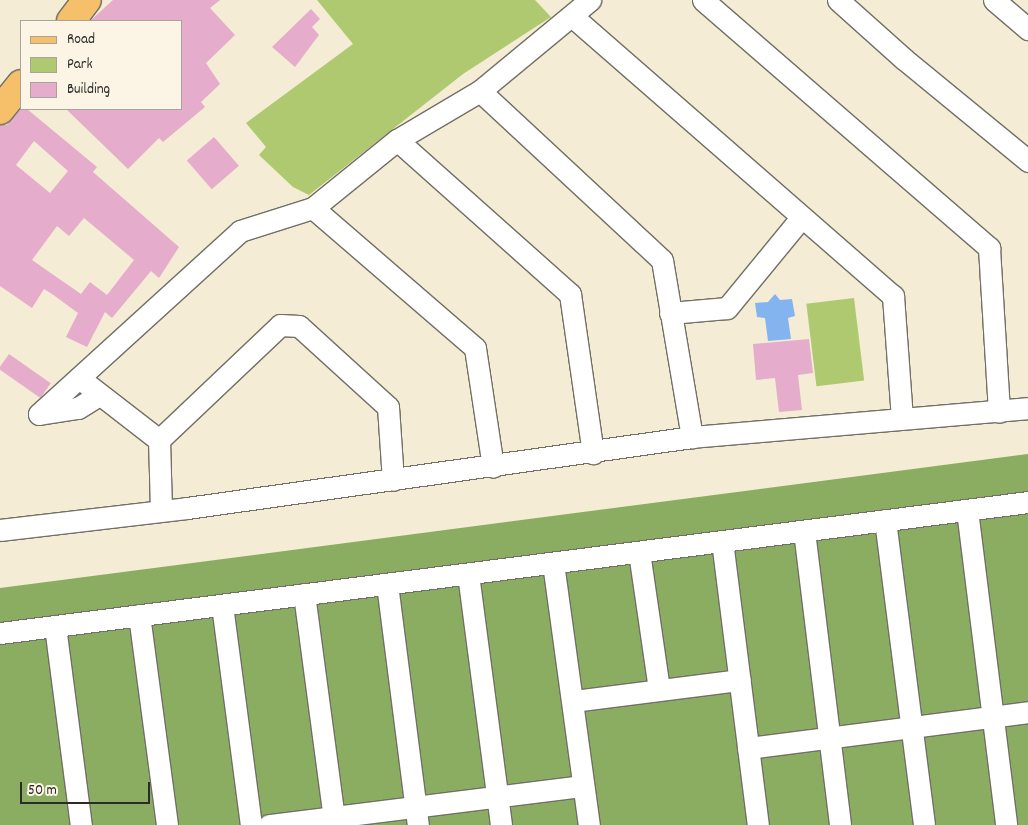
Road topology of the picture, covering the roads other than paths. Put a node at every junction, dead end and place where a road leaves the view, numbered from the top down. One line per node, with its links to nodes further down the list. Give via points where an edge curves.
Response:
1 (88, 0): 7 (main road)
2 (590, 0): 6 (street)
3 (703, 0): 20 (street, via 989,248)
4 (838, 0): 13 (street)
5 (994, 0): 8 (street)
6 (573, 17): 10 (street); 15 (street)
7 (72, 20)
8 (1028, 29)
9 (20, 85): 11 (main road)
10 (480, 91): 12 (street); 16 (street, via 662,260)
11 (0, 110)
12 (397, 140): 14 (street); 24 (street, via 570,294)
13 (1028, 161)
14 (313, 208): 17 (street, via 240,231); 25 (street, via 475,348)
15 (800, 219): 16 (street, via 727,308); 21 (street, via 893,296)
16 (670, 313): 22 (street)
17 (79, 378): 18 (street); 18 (street, via 39,414 78,408)
18 (99, 395): 23 (street)
19 (1028, 408): 20 (street)
20 (999, 412): 21 (street)
21 (902, 418): 22 (street)
22 (692, 437): 24 (street)
23 (159, 440): 26 (street, via 280,325 299,326 388,407); 28 (street)
24 (593, 453): 25 (street)
25 (493, 467): 26 (street)
26 (393, 480): 28 (street)
27 (1028, 502): 29 (street)
28 (161, 510): 31 (street)
29 (967, 510): 30 (street); 47 (street)
30 (885, 520): 32 (street); 48 (street)
31 (0, 530)
32 (804, 531): 33 (street); 49 (street)
33 (722, 541): 34 (street); 43 (street)
34 (639, 552): 35 (street); 44 (street)
35 (553, 563): 36 (street); 45 (street)
36 (468, 574): 37 (street); 52 (street)
37 (387, 584): 38 (street); 53 (street)
38 (304, 594): 39 (street); 54 (street)
39 (222, 605): 40 (street); 57 (street)
40 (139, 615): 41 (street); 56 (street)
41 (55, 626): 42 (street); 55 (street)
42 (0, 633)
43 (740, 680): 44 (street); 50 (street)
44 (659, 689): 45 (street)
45 (573, 701): 51 (street)
46 (1028, 712): 47 (street)
47 (992, 716): 48 (street); 64 (street)
48 (911, 727): 49 (street); 63 (street)
49 (829, 737): 50 (street); 62 (street)
50 (748, 748): 61 (street)
51 (584, 786): 52 (street); 60 (street)
52 (497, 797): 53 (street); 59 (street)
53 (417, 816): 54 (street)
54 (335, 821): 58 (street)
55 (82, 825)
56 (167, 825)
57 (251, 825)
58 (269, 825)
59 (501, 825)
60 (589, 825)
61 (758, 825)
62 (840, 825)
63 (924, 825)
64 (1006, 825)

